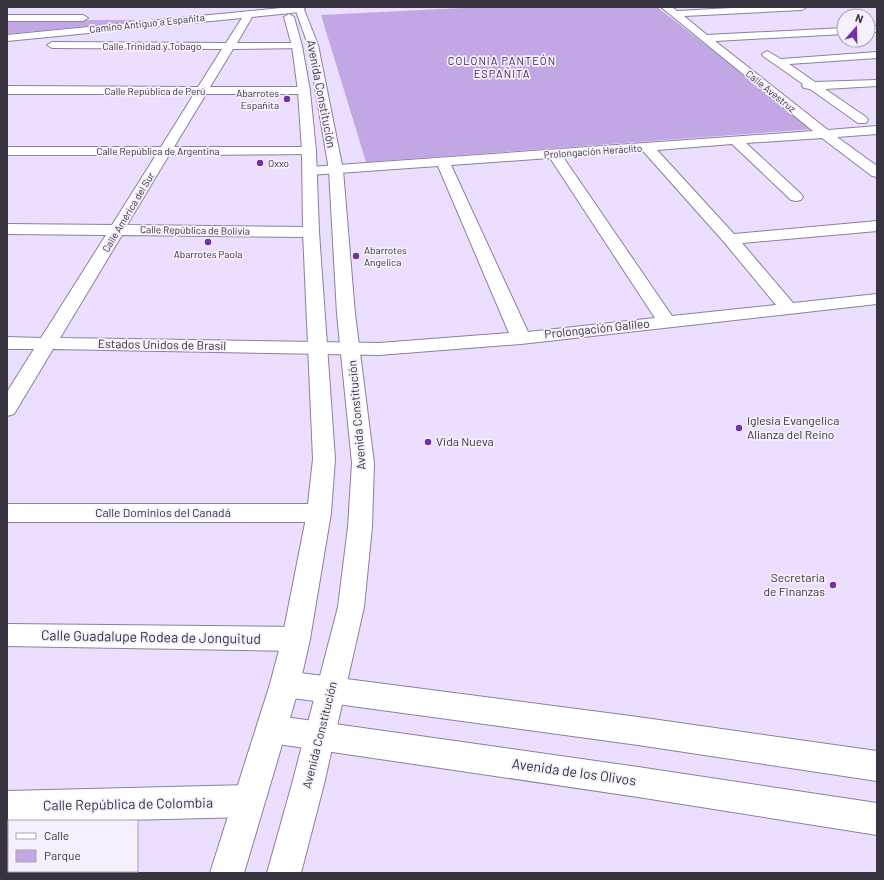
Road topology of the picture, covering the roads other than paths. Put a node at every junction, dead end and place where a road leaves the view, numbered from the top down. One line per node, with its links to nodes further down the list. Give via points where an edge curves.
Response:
1 (72, 7): 6 (street)
2 (802, 7): 4 (street)
3 (293, 8): 5 (street, Camino Antiguo a Españita); 16 (street, Avenida Constitución); 38 (street, Avenida Constitución, via 313,45)
4 (670, 11): 13 (street, Calle Avestruz)
5 (249, 14): 10 (street, Camino Antiguo a Españita, via 186,19); 15 (street, Calle América del Sur)
6 (61, 17): 7 (street); 8 (street)
7 (7, 18)
8 (93, 18)
9 (109, 18): 10 (street)
10 (157, 18): 12 (street, Camino Antiguo a Españita)
11 (836, 30): 13 (street)
12 (7, 38)
13 (705, 38): 24 (street, Calle Avestruz)
14 (7, 45): 15 (street, Calle Trinidad y Tobago)
15 (231, 46): 16 (street, Calle Trinidad y Tobago); 26 (street, Calle América del Sur)
16 (297, 46): 27 (street, Avenida Constitución)
17 (767, 54): 19 (street)
18 (877, 56): 19 (street)
19 (778, 62): 22 (street)
20 (877, 77): 22 (street)
21 (877, 83): 22 (street)
22 (809, 84): 28 (street, via 852,112)
23 (785, 86): 24 (street)
24 (766, 87): 30 (street, Calle Avestruz)
25 (7, 90): 26 (street, Calle República de Perú)
26 (201, 91): 27 (street, Calle República de Perú); 34 (street, Calle América del Sur)
27 (304, 91): 35 (street, Avenida Constitución)
28 (867, 116)
29 (877, 130): 30 (street, Prolongación Heráclito)
30 (825, 134): 31 (street, Prolongación Heráclito); 40 (street, Calle Avestruz)
31 (735, 140): 32 (street, Prolongación Heráclito); 41 (street)
32 (647, 147): 36 (street, Prolongación Heráclito); 46 (street)
33 (7, 151): 34 (street, Calle República de Argentina)
34 (165, 151): 35 (street, Calle República de Argentina); 44 (street, Calle América del Sur)
35 (309, 151): 39 (street, Avenida Constitución)
36 (554, 154): 37 (street, Prolongación Heráclito); 49 (street)
37 (443, 162): 38 (street, Prolongación Heráclito); 50 (street)
38 (336, 170): 39 (street, Prolongación Heráclito); 54 (street, Avenida Constitución, via 346,314)
39 (310, 171): 45 (street, Avenida Constitución)
40 (877, 173)
41 (796, 197)
42 (877, 226): 46 (street)
43 (7, 229): 44 (street, Calle República de Bolivia)
44 (117, 229): 45 (street, Calle República de Bolivia); 52 (street, Calle América del Sur)
45 (311, 232): 53 (street, Avenida Constitución)
46 (730, 239): 48 (street)
47 (877, 299): 48 (street, Prolongación Galileo)
48 (788, 308): 49 (street, Prolongación Galileo)
49 (666, 321): 50 (street, Prolongación Galileo)
50 (521, 338): 54 (street, Prolongación Galileo, via 379,349)
51 (7, 343): 52 (street, Estados Unidos de Brasil)
52 (47, 344): 53 (street, Estados Unidos de Brasil); 55 (street, Calle América del Sur)
53 (317, 347): 54 (street, Prolongación Galileo); 56 (street, Avenida Constitución, via 324,459)
54 (351, 348): 61 (street, Avenida Constitución, via 363,463 360,527 351,607)
55 (7, 409)
56 (319, 512): 57 (street, Calle Dominios del Canadá); 59 (street, Avenida Constitución)
57 (7, 513)
58 (7, 635): 59 (street, Calle Guadalupe Rodea de Jonguitud)
59 (296, 639): 60 (street, Avenida Constitución)
60 (285, 684): 61 (street); 62 (street, Avenida Constitución)
61 (331, 690): 63 (street, Avenida Constitución); 64 (street)
62 (271, 729): 63 (street, Avenida de los Olivos); 65 (street, Avenida Constitución)
63 (320, 736): 67 (street, Avenida de los Olivos); 69 (street, Avenida Constitución)
64 (877, 766)
65 (249, 802): 66 (street, Calle República de Colombia); 68 (street, Avenida Constitución)
66 (7, 807)
67 (877, 819)
68 (227, 873)
69 (284, 873)

